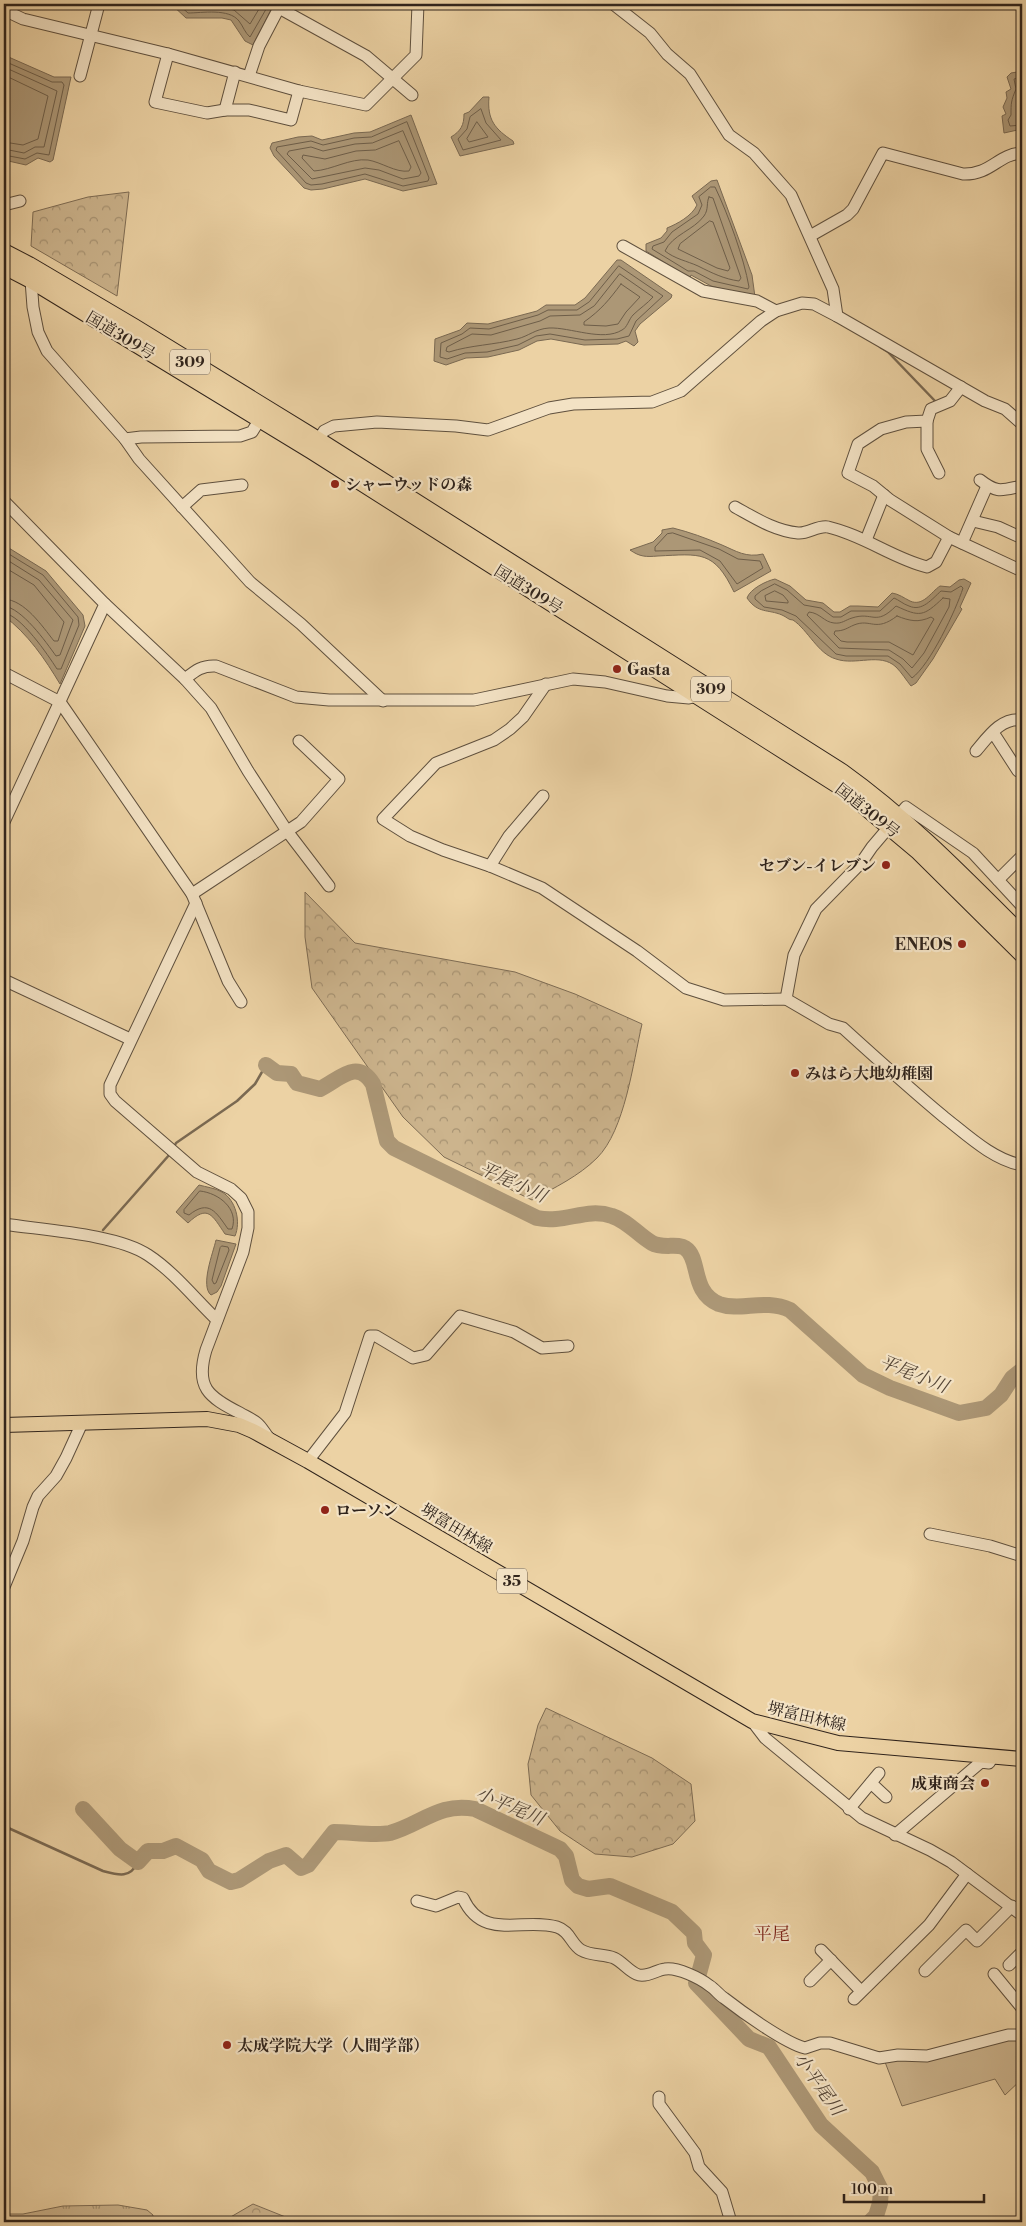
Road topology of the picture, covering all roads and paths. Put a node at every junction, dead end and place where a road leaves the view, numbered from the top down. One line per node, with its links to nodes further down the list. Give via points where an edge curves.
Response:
1 (19, 4): 6 (street)
2 (99, 4): 7 (street)
3 (418, 4): 12 (street, via 416,55)
4 (613, 4): 19 (street, via 650,33 690,74 729,135 754,153 791,195)
5 (280, 6): 11 (street); 12 (street, via 366,56)
6 (8, 12): 7 (street)
7 (91, 35): 8 (street); 10 (street)
8 (168, 54): 9 (street); 15 (street, via 155,102 207,113)
9 (235, 72): 11 (street); 15 (street)
10 (80, 76)
11 (248, 76): 13 (street)
12 (392, 78): 13 (street, via 366,105); 14 (street)
13 (300, 91): 15 (street, via 291,120 249,110)
14 (412, 96)
15 (225, 110)
16 (1022, 153): 19 (street, via 1015,153 982,172 972,174 883,154 853,209)
17 (20, 201): 18 (street)
18 (4, 205)
19 (810, 236): 25 (street, via 833,289)
20 (624, 246): 24 (street, via 703,291 757,302)
21 (4, 252): 31 (highway, 国道309号 / 309, via 134,327)
22 (4, 266): 23 (highway, 国道309号 / 309)
23 (31, 280): 27 (highway, 国道309号 / 309); 30 (street, via 38,332 47,351)
24 (776, 311): 25 (street, via 802,303 814,304); 31 (street, via 688,386 672,396 652,402 573,404 549,408 488,430 377,422 334,426 324,430)
25 (837, 316): 26 (street)
26 (962, 387): 28 (street, via 950,401 932,410); 29 (street, via 1005,409)
27 (260, 419): 30 (street, via 252,432 240,436); 31 (highway, 国道309号 / 309)
28 (927, 421): 32 (street, via 927,449); 35 (street, via 906,422 881,429 858,444 848,473)
29 (1022, 424)
30 (125, 439): 37 (street)
31 (315, 446): 49 (highway, 国道309号 / 309); 58 (highway, 国道309号 / 309, via 810,752 873,794)
32 (939, 473)
33 (242, 485): 37 (street, via 201,490)
34 (1022, 486): 39 (street, via 999,491 983,483)
35 (884, 495): 40 (street); 42 (street)
36 (4, 501): 45 (street)
37 (182, 507): 50 (street, via 250,582 301,624)
38 (734, 508): 42 (street, via 779,530 800,533 825,527)
39 (973, 521): 41 (street, via 998,527); 43 (street)
40 (949, 537): 42 (street, via 936,562 927,567); 43 (street)
41 (1022, 538)
42 (866, 540)
43 (962, 543): 44 (street)
44 (1022, 571)
45 (105, 604): 47 (street); 51 (street)
46 (4, 673): 51 (street)
47 (185, 679): 50 (street, via 195,670 207,665 216,666 296,697); 60 (street, via 211,708)
48 (546, 684): 49 (street, via 573,679 605,682 668,696); 50 (street, via 474,700); 62 (street, via 523,717 510,729 494,740 436,763 383,819 435,847)
49 (698, 696): 58 (highway, 国道309号 / 309)
50 (383, 701)
51 (60, 702): 59 (street); 65 (street)
52 (1022, 720): 55 (street, via 1004,723 991,732)
53 (996, 737): 56 (street, via 1015,767)
54 (299, 741): 60 (street, via 340,779)
55 (976, 751)
56 (1022, 755)
57 (543, 796): 62 (street, via 509,836)
58 (894, 820): 63 (street, via 906,807 974,853); 67 (highway, 国道309号 / 309, via 925,838); 68 (highway, 国道309号 / 309, via 918,851); 70 (street, via 861,863 816,910 794,954)
59 (4, 822)
60 (288, 831): 64 (street); 65 (street)
61 (1022, 856): 63 (street)
62 (490, 866): 70 (street, via 542,888 686,988 724,1000)
63 (998, 880): 66 (street)
64 (329, 886)
65 (194, 899): 71 (street); 72 (street)
66 (1022, 906)
67 (1022, 935)
68 (1022, 954)
69 (4, 980): 72 (street)
70 (786, 999): 73 (street, via 821,1020 843,1028 970,1138 1014,1164)
71 (240, 1002)
72 (130, 1039): 75 (street, via 110,1085 110,1094 115,1102 197,1172 231,1189 241,1198 248,1212 243,1252)
73 (1022, 1165)
74 (4, 1224): 75 (street, via 120,1241 159,1264)
75 (217, 1320): 79 (street, via 201,1365 201,1378 206,1390 257,1423)
76 (568, 1346): 80 (street, via 542,1348 514,1332 460,1316 426,1356 419,1358 370,1336 345,1413)
77 (82, 1423): 78 (main road, 堺富田林線 / 35); 79 (main road, 堺富田林線 / 35, via 207,1419 239,1425); 83 (street, via 56,1476 38,1496)
78 (4, 1425)
79 (269, 1438): 80 (main road, 堺富田林線 / 35)
80 (308, 1460): 84 (main road, 堺富田林線 / 35)
81 (930, 1534): 82 (street)
82 (1022, 1556)
83 (4, 1587)
84 (752, 1721): 85 (main road, 堺富田林線 / 35, via 838,1743); 90 (street, via 765,1738)
85 (993, 1757): 86 (main road, 堺富田林線 / 35); 91 (street, via 989,1763 981,1762)
86 (1022, 1759)
87 (879, 1773): 88 (street)
88 (871, 1783): 89 (street); 90 (street)
89 (886, 1797)
90 (849, 1809): 91 (street)
91 (895, 1835): 92 (street, via 930,1850)
92 (967, 1874): 94 (street); 98 (street, via 929,1925 857,1995)
93 (416, 1901): 104 (street, via 436,1906 458,1896 463,1898 473,1915 485,1922 556,1927 566,1931 581,1950 617,1959 637,1974 647,1976 674,1968 710,1986 789,2041 805,2048 830,2043 879,2058 898,2054 927,2056 1008,2035)
94 (1012, 1906): 95 (street); 100 (street, via 977,1941 966,1930)
95 (1022, 1915)
96 (821, 1950): 98 (street)
97 (1022, 1952): 99 (street)
98 (831, 1960): 102 (street)
99 (1009, 1965)
100 (925, 1971)
101 (994, 1974): 103 (street)
102 (810, 1982)
103 (1022, 2008)
104 (1022, 2035)
105 (659, 2097): 106 (street, via 659,2104 695,2153 699,2167)
106 (722, 2192): 107 (street, via 720,2201); 108 (street)
107 (725, 2222)
108 (731, 2222)

